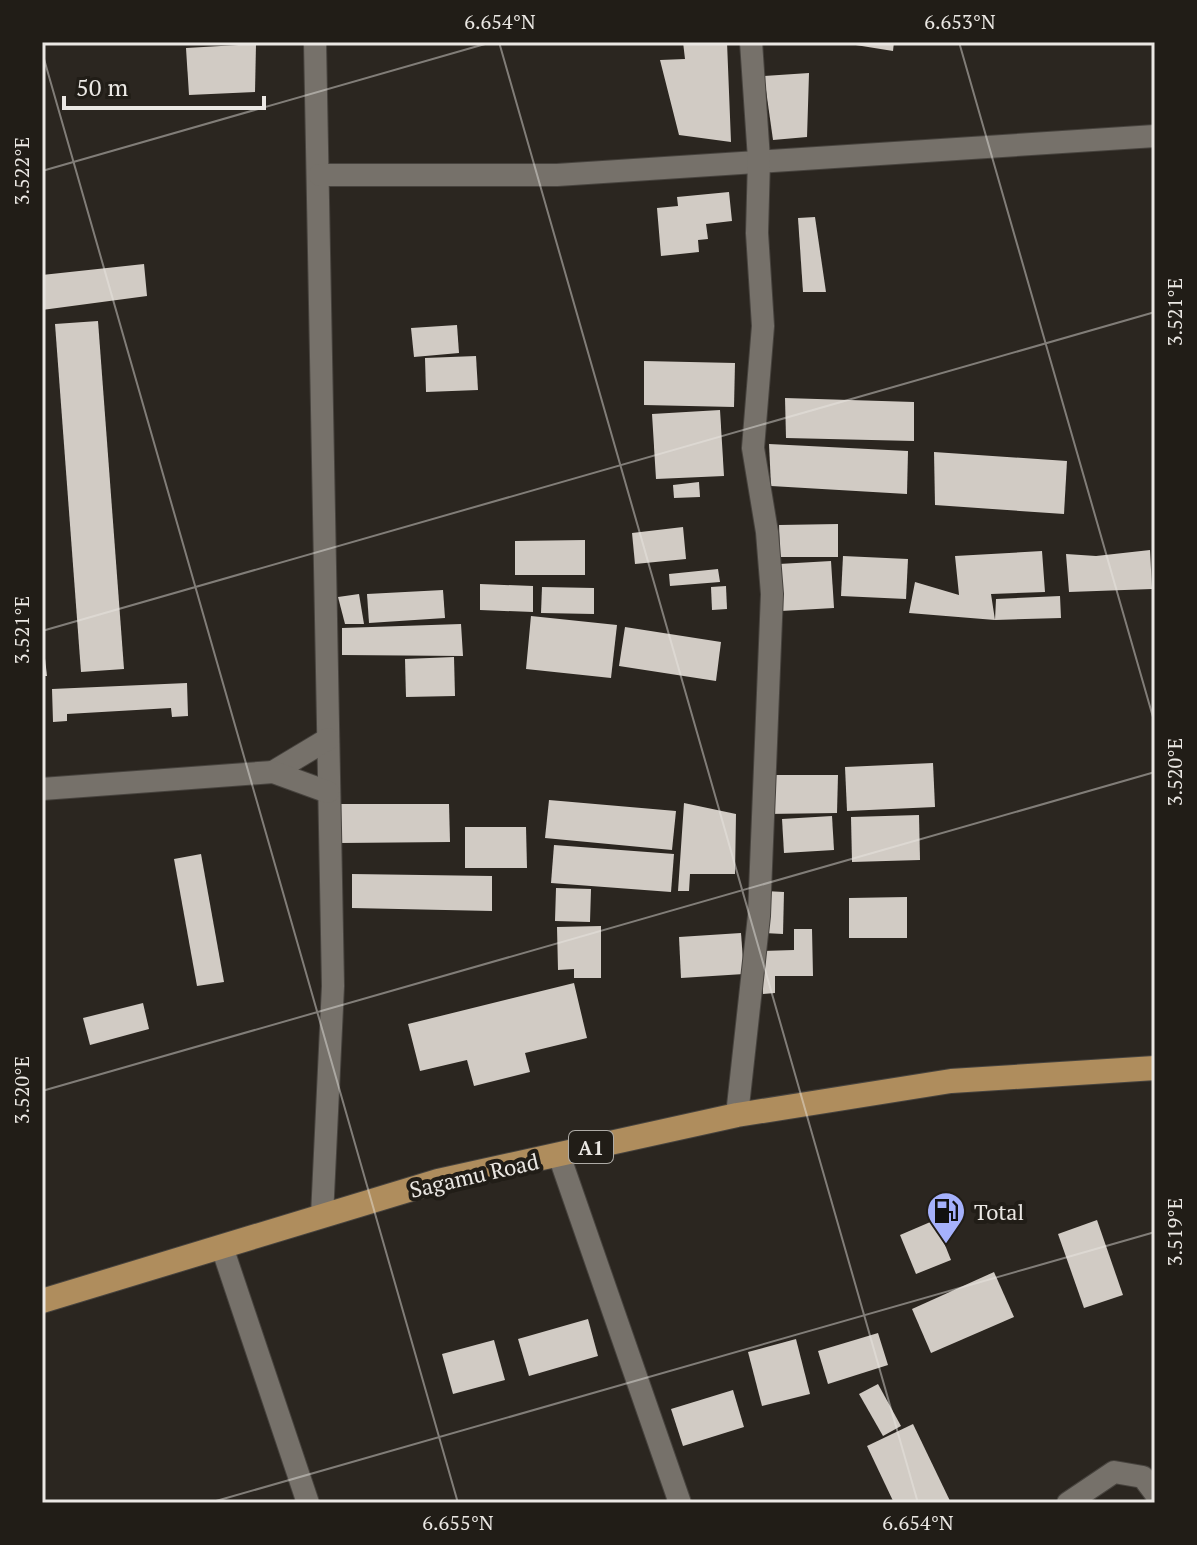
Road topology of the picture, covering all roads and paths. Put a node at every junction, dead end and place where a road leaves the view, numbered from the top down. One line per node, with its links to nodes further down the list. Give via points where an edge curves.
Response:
1 (315, 42): 5 (street)
2 (751, 42): 4 (street)
3 (1155, 136): 4 (street)
4 (759, 159): 5 (street, via 557,175); 11 (street, via 763,326 753,448 772,594 759,916)
5 (320, 175): 6 (street)
6 (328, 739): 7 (street); 9 (street)
7 (273, 772): 8 (street); 9 (street)
8 (42, 789)
9 (328, 792): 13 (street, via 333,986)
10 (1155, 1068): 11 (highway, Sagamu Road / A1, via 951,1081)
11 (737, 1115): 12 (highway, Sagamu Road / A1)
12 (559, 1155): 13 (highway, Sagamu Road / A1, via 438,1181); 18 (street)
13 (322, 1216): 14 (highway, Sagamu Road / A1)
14 (222, 1247): 15 (highway, Sagamu Road / A1); 17 (street)
15 (42, 1301)
16 (1155, 1493): 19 (street, via 1143,1477 1114,1472)
17 (308, 1503)
18 (680, 1503)
19 (1068, 1503)

